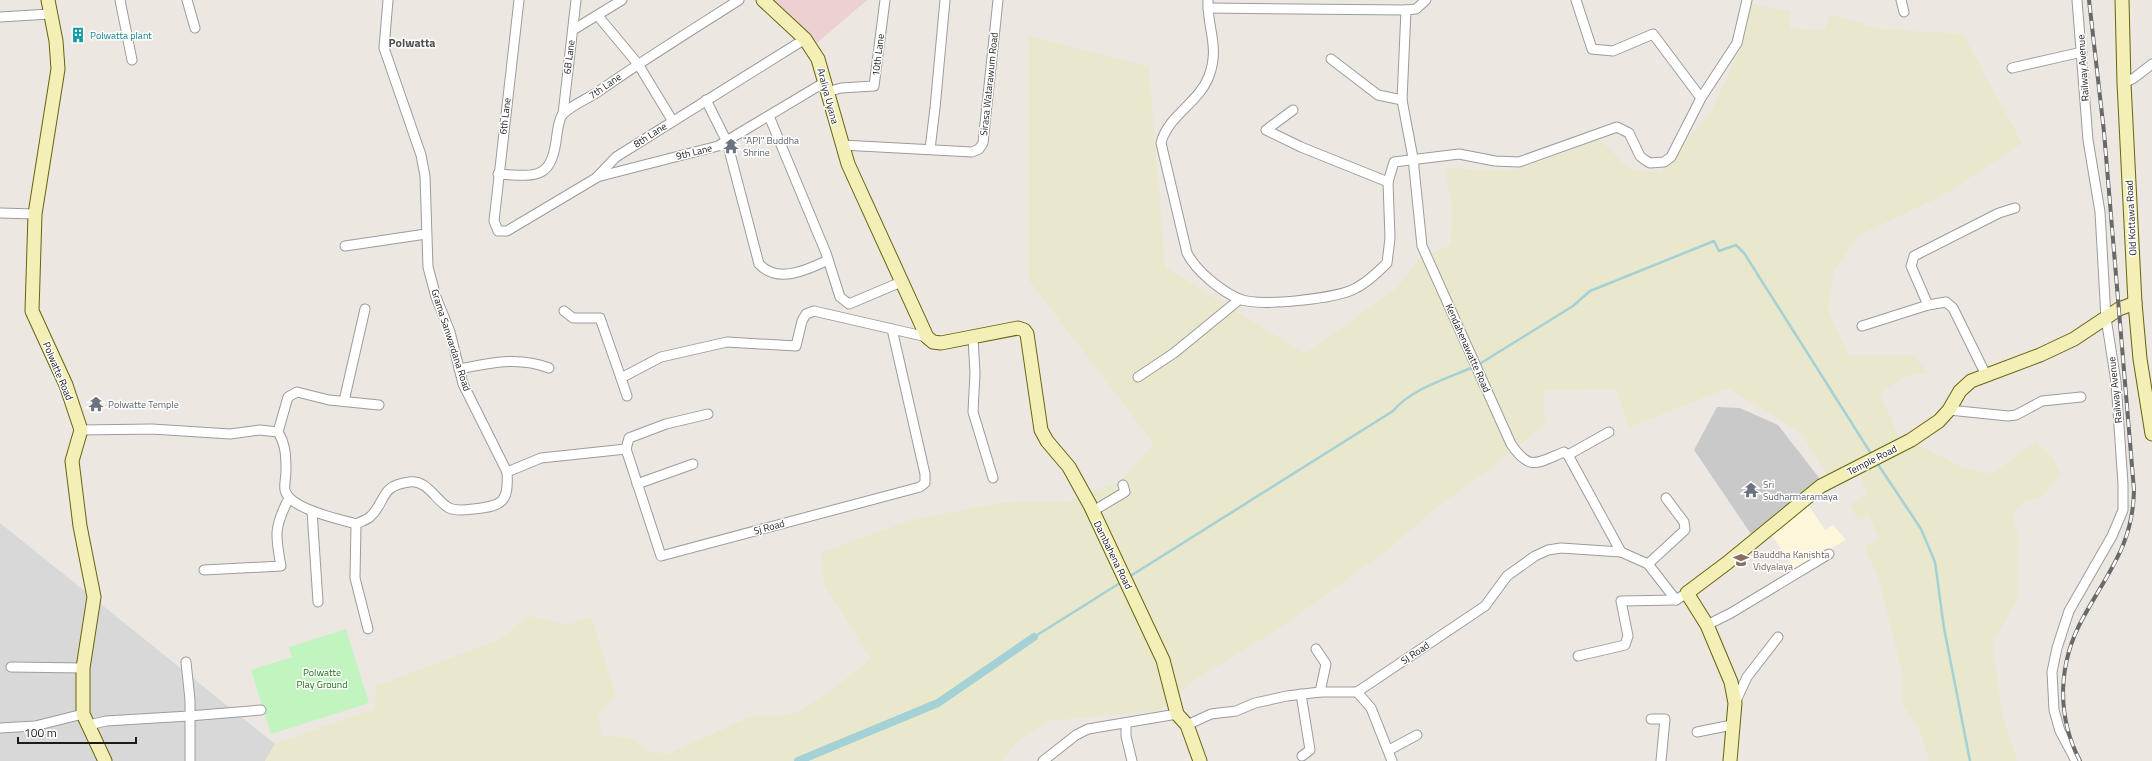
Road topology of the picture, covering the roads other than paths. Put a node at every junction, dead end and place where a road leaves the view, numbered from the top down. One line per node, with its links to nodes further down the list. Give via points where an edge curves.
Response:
1 (48, 0): 23 (street, Polwatte Road)
2 (120, 0): 31 (street)
3 (187, 0): 26 (street)
4 (388, 0): 55 (street, Grama Sanwardana Road, via 384,48 421,155 425,176)
5 (519, 0): 48 (street, 6th Lane)
6 (576, 0): 27 (street, 6B Lane)
7 (622, 0): 24 (street)
8 (739, 0): 32 (street, 7th Lane)
9 (763, 0): 28 (street, Araliya Uyana)
10 (885, 0): 36 (street, 10th Lane, via 874,86)
11 (945, 0): 46 (street)
12 (998, 0): 46 (street, Sirasa Watarawum Road, via 983,143 979,150 972,152)
13 (1426, 0): 21 (street, via 1416,9)
14 (1576, 0): 37 (street, via 1592,49 1613,51 1653,34)
15 (1747, 0): 37 (street, via 1737,43)
16 (1901, 0): 22 (street)
17 (2077, 0): 29 (street, Railway Avenue)
18 (2122, 0): 35 (street, Old Kottawa Road)
19 (1208, 4): 20 (street); 59 (street, via 1215,54 1208,77 1194,98 1163,133 1160,143 1187,253 1192,264)
20 (1353, 4): 21 (street)
21 (1406, 10): 39 (street, Kendahenawatte Road)
22 (1904, 12)
23 (50, 14): 25 (street); 53 (street, Polwatte Road, via 56,41 58,69)
24 (598, 16): 27 (street); 32 (street)
25 (0, 17)
26 (195, 28)
27 (573, 30): 41 (street, 6B Lane)
28 (805, 39): 36 (street, Araliya Uyana, via 818,59); 38 (street, 8th Lane)
29 (2082, 52): 34 (street); 64 (street, Railway Avenue, via 2088,140 2100,212)
30 (1331, 59): 39 (street, via 1378,95)
31 (132, 60)
32 (638, 64): 41 (street, 7th Lane); 43 (street)
33 (2152, 64): 35 (street)
34 (2012, 68)
35 (2124, 83): 60 (street, Old Kottawa Road)
36 (826, 87): 42 (street, 9th Lane); 45 (street, Araliya Uyana)
37 (1701, 98): 47 (street, via 1678,146 1664,162 1650,163 1645,160 1640,156 1629,134 1617,127 1519,162 1494,161 1459,154)
38 (706, 100): 43 (street, 8th Lane); 44 (street)
39 (1402, 100): 47 (street, Kendahenawatte Road)
40 (1293, 110): 50 (street, via 1266,130)
41 (563, 114): 48 (street, via 551,164 544,172 536,175)
42 (769, 116): 44 (street, 9th Lane); 57 (street)
43 (672, 120): 49 (street, 8th Lane, via 616,157)
44 (727, 142): 49 (street, 9th Lane); 57 (street, via 759,264 764,270 783,275 799,273)
45 (842, 145): 46 (street, Sirasa Watarawum Road); 58 (street, Araliya Uyana, via 848,164)
46 (930, 150)
47 (1413, 158): 50 (street, via 1394,162); 85 (street, Kendahenawatte Road, via 1422,246 1511,444 1520,457 1529,463 1537,463 1564,452)
48 (498, 174): 54 (street, 6th Lane, via 494,221)
49 (596, 178): 54 (street, 8th Lane, via 507,231)
50 (1388, 182): 59 (street, via 1390,238 1387,263 1372,277 1357,288 1342,294 1289,301 1261,302)
51 (2015, 208): 61 (street, via 1999,213 1914,256 1911,266)
52 (0, 213): 53 (street)
53 (34, 214): 80 (street, Polwatte Road, via 32,311 66,385)
54 (498, 231)
55 (426, 234): 56 (street); 70 (street, Grama Sanwardana Road, via 428,267 436,297 450,332)
56 (345, 246)
57 (828, 260): 58 (street, via 840,297 849,304)
58 (901, 282): 67 (street, Araliya Uyana)
59 (1240, 299): 72 (street, via 1174,352)
60 (2135, 303): 64 (street, Temple Road, via 2119,309); 83 (street, Old Kottawa Road, via 2140,359)
61 (1928, 306): 65 (street); 71 (street, via 1946,302 1951,304)
62 (365, 309): 76 (street)
63 (564, 311): 73 (street, via 573,318 600,318)
64 (2106, 318): 71 (street, Temple Road, via 2074,339); 136 (street, Railway Avenue, via 2116,382 2123,510 2112,536 2069,611 2052,672 2054,710 2060,731)
65 (1862, 326)
66 (892, 330): 67 (street); 73 (street, via 814,310 806,314 802,321 796,346 727,342 661,357); 89 (street, Sj Road, via 925,474 925,483 920,487 660,556)
67 (927, 337): 68 (street, Dambahena Road, via 933,342 941,343)
68 (973, 338): 88 (street, via 973,412); 94 (street, Dambahena Road, via 1018,328 1027,334 1041,430 1069,467)
69 (549, 368): 70 (street, via 515,360)
70 (459, 369): 87 (street, Grama Sanwardana Road, via 463,384)
71 (1986, 375): 78 (street, Temple Road, via 1971,381 1960,391)
72 (1138, 377)
73 (621, 378): 74 (street)
74 (627, 396)
75 (2081, 397): 78 (street, via 2042,401 2016,415 2008,416)
76 (344, 401): 77 (street); 81 (street, via 297,392 288,397)
77 (379, 405)
78 (1949, 410): 100 (street, Temple Road, via 1939,421 1911,440 1821,486)
79 (708, 414): 84 (street, via 666,424 629,438)
80 (80, 430): 81 (street, via 230,434 260,430); 110 (street, via 72,461 80,526 94,597)
81 (278, 432): 91 (street, via 284,441 285,491)
82 (1608, 432): 85 (street)
83 (2152, 434)
84 (626, 449): 87 (street, via 540,458); 89 (street, Sj Road)
85 (1568, 455): 96 (street)
86 (693, 464): 89 (street)
87 (507, 472): 95 (street, Grama Sanwardana Road, via 508,486 505,497 495,507 463,510 449,508 424,485 410,481 393,486 370,517)
88 (993, 478)
89 (638, 484)
90 (1123, 485): 94 (street, via 1125,492)
91 (289, 498): 93 (street); 99 (street, via 279,517 276,530 281,566)
92 (1666, 498): 98 (street, via 1684,522 1685,530)
93 (312, 511): 95 (street); 102 (street)
94 (1093, 511): 116 (street, Dambahena Road, via 1163,660)
95 (356, 524): 104 (street, via 355,578)
96 (1621, 552): 98 (street); 112 (street, SJ Road, via 1561,548 1534,556 1507,576 1485,606)
97 (1829, 554): 103 (street, via 1731,614)
98 (1648, 564): 101 (street)
99 (204, 570)
100 (1687, 593): 101 (street); 103 (street)
101 (1676, 600): 107 (street, via 1621,601 1628,636 1625,645)
102 (318, 602)
103 (1707, 625): 114 (street, via 1731,682)
104 (368, 629)
105 (1778, 638): 114 (street, via 1746,677)
106 (1316, 650): 111 (street, via 1326,664)
107 (1578, 656)
108 (186, 662): 117 (street)
109 (11, 668): 110 (street)
110 (83, 668): 118 (street)
111 (1320, 692): 112 (street); 113 (street)
112 (1356, 692): 126 (street, via 1371,708)
113 (1301, 694): 121 (street, via 1255,703 1236,711 1211,714); 127 (street, via 1310,750)
114 (1735, 703): 122 (street)
115 (261, 710): 117 (street)
116 (1178, 714): 120 (street); 121 (street, Dambahena Road)
117 (189, 716): 118 (street); 129 (street)
118 (86, 720): 123 (street); 128 (street)
119 (1651, 720): 134 (street, via 1665,719)
120 (1126, 724): 130 (street, via 1088,729 1076,735); 131 (street)
121 (1187, 725): 132 (street, Dambahena Road)
122 (1732, 725): 124 (street); 135 (street)
123 (0, 728)
124 (1697, 732)
125 (1417, 735): 126 (street)
126 (1389, 750): 133 (street)
127 (1302, 756)
128 (105, 761)
129 (190, 761)
130 (1043, 761)
131 (1132, 761)
132 (1200, 761)
133 (1392, 761)
134 (1661, 761)
135 (1730, 761)
136 (2076, 761)

